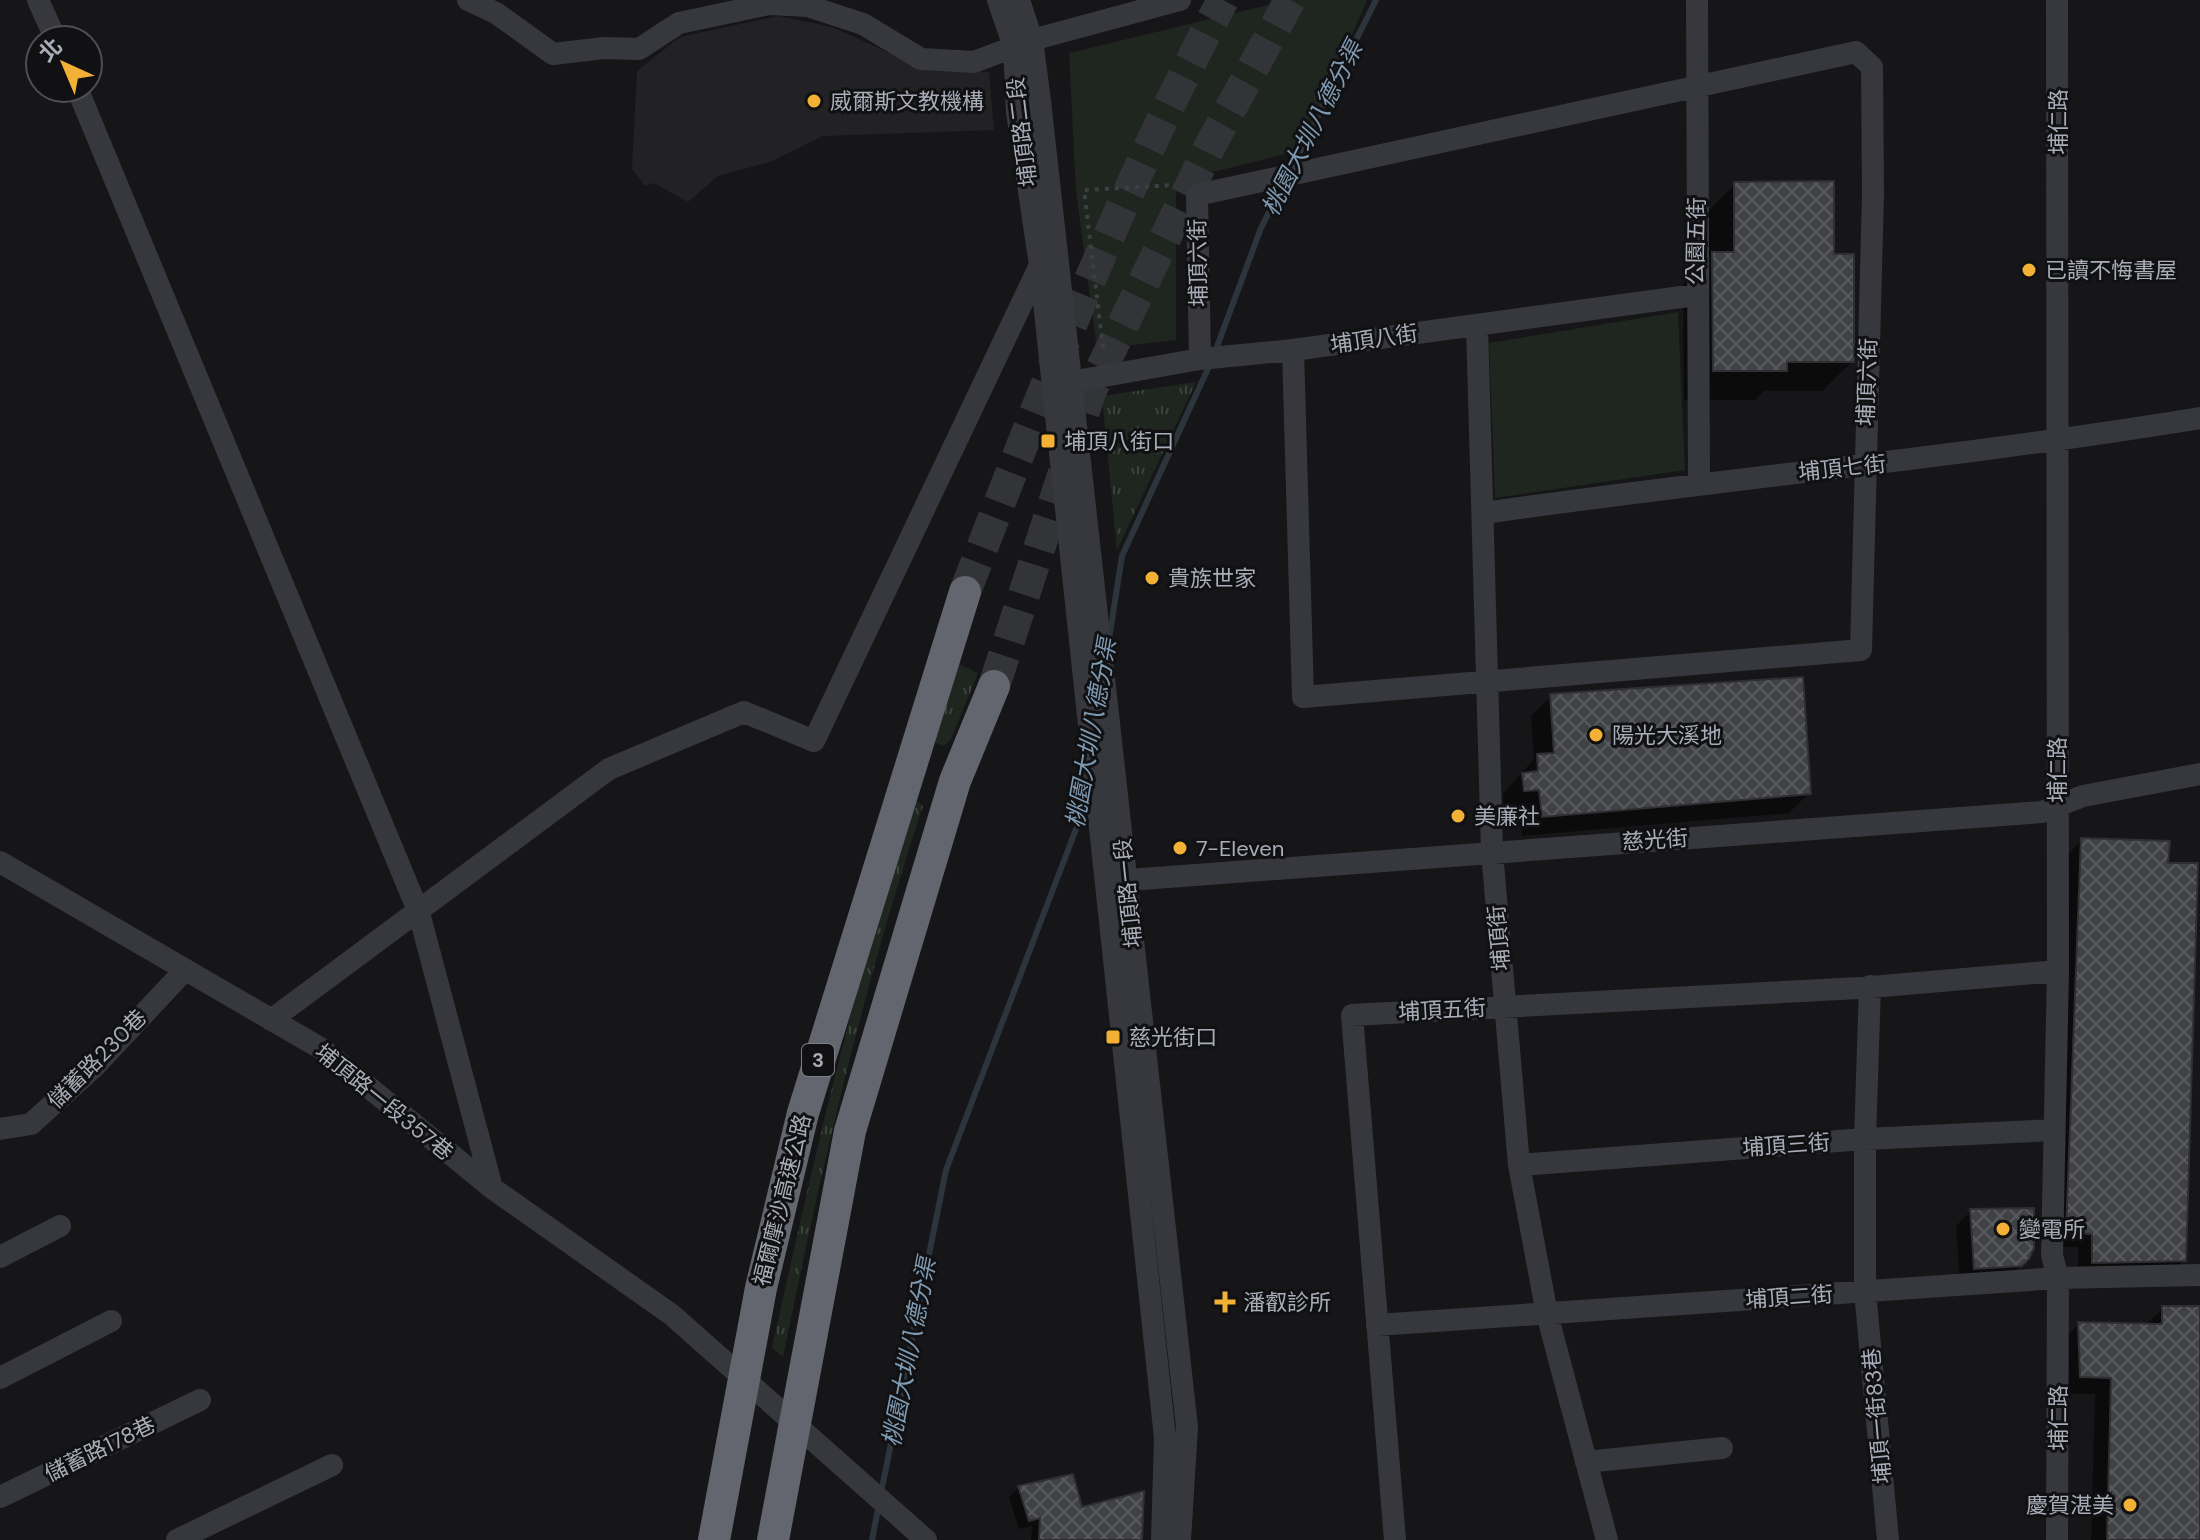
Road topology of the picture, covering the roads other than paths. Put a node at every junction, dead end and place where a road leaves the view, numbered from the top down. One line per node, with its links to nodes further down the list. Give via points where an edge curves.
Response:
1 (38, 0): 8 (street)
2 (468, 0): 9 (street, via 496,13 553,54 639,49 679,23 769,4 808,6 863,24 921,59 974,62)
3 (998, 0): 9 (street, 埔頂路二段)
4 (1019, 0): 9 (street, 埔頂路二段)
5 (1180, 0): 9 (street)
6 (1697, 0): 10 (street, 公園五街)
7 (2057, 0): 20 (street, 埔仁路)
8 (49, 24)
9 (1023, 44): 12 (street, 埔頂路二段); 13 (street, 埔頂路二段, via 1017,112)
10 (1699, 84): 14 (street, 公園五街); 17 (street, 埔頂六街, via 1197,195); 21 (street, 埔頂六街, via 1856,52 1872,67)
11 (84, 104): 34 (street)
12 (1056, 246): 18 (street, 埔頂路一段)
13 (1040, 265): 18 (street, 埔頂路一段); 34 (street, via 814,741 744,712 609,769)
14 (1696, 295): 15 (street, 埔頂八街); 22 (street, 公園五街)
15 (1477, 326): 16 (street, 埔頂八街); 23 (street, 埔頂街)
16 (1293, 350): 17 (street, 埔頂八街); 25 (street, 埔頂六街, via 1303,697)
17 (1200, 359): 18 (street, 埔頂八街)
18 (1062, 384): 33 (street, 埔頂路一段)
19 (2200, 418): 20 (street, 埔頂七街)
20 (2059, 441): 21 (street, 埔頂七街); 30 (street, 埔仁路)
21 (1864, 467): 22 (street, 埔頂七街); 25 (street, 埔頂六街, via 1861,650)
22 (1699, 483): 23 (street, 埔頂七街)
23 (1484, 513): 25 (street, 埔頂街)
24 (965, 592): 27 (highway, 福爾摩沙高速公路 / 3)
25 (1489, 682): 31 (street, 埔頂街)
26 (994, 686): 29 (highway, 3)
27 (909, 772): 29 (highway); 60 (highway, 福爾摩沙高速公路 / 3, via 803,1113 761,1288)
28 (2200, 774): 30 (street, 慈光街)
29 (955, 781): 61 (highway, 3, via 850,1131)
30 (2057, 805): 31 (street, 慈光街, via 2042,812); 36 (street, 埔仁路)
31 (1492, 852): 33 (street, 慈光街); 38 (street, 埔頂街)
32 (0, 862): 35 (street, 埔頂路一段357巷)
33 (1116, 881): 63 (street, 埔頂路一段, via 1165,1438); 64 (street, 埔頂路一段, via 1187,1427)
34 (419, 913): 39 (street); 44 (street)
35 (185, 970): 39 (street, 埔頂路一段357巷); 40 (street, 儲蓄路230巷, via 95,1066 31,1124)
36 (2058, 971): 37 (street, 埔頂五街); 41 (street, 埔仁路)
37 (1870, 986): 38 (street, 埔頂五街); 42 (street, 埔頂一街83巷)
38 (1505, 1006): 43 (street, 埔頂街); 52 (street, 埔頂五街, via 1352,1015)
39 (271, 1020): 44 (street, 埔頂路一段357巷, via 322,1049)
40 (1, 1127)
41 (2054, 1130): 42 (street, 埔頂三街); 48 (street, 埔仁路, via 2052,1255)
42 (1865, 1139): 43 (street, 埔頂三街); 49 (street, 埔頂一街83巷)
43 (1519, 1165): 50 (street, 埔頂街)
44 (492, 1188): 62 (street, 埔頂路一段357巷, via 672,1315)
45 (60, 1226): 46 (street)
46 (0, 1257)
47 (2200, 1275): 48 (street, 埔頂二街)
48 (2058, 1278): 49 (street, 埔頂二街); 68 (street, 埔仁路)
49 (1865, 1291): 50 (street, 埔頂二街); 67 (street, 埔頂一街83巷)
50 (1547, 1314): 52 (street, 埔頂二街); 56 (street, 埔頂街)
51 (111, 1321): 53 (street)
52 (1377, 1325): 65 (street, 埔頂五街)
53 (0, 1378)
54 (200, 1400): 58 (street, 儲蓄路178巷)
55 (1722, 1448): 56 (street)
56 (1586, 1462): 66 (street, 埔頂街)
57 (332, 1465): 59 (street)
58 (0, 1497)
59 (177, 1540)
60 (714, 1540)
61 (773, 1540)
62 (926, 1540)
63 (1162, 1540)
64 (1180, 1540)
65 (1395, 1540)
66 (1607, 1540)
67 (1888, 1540)
68 (2057, 1540)

